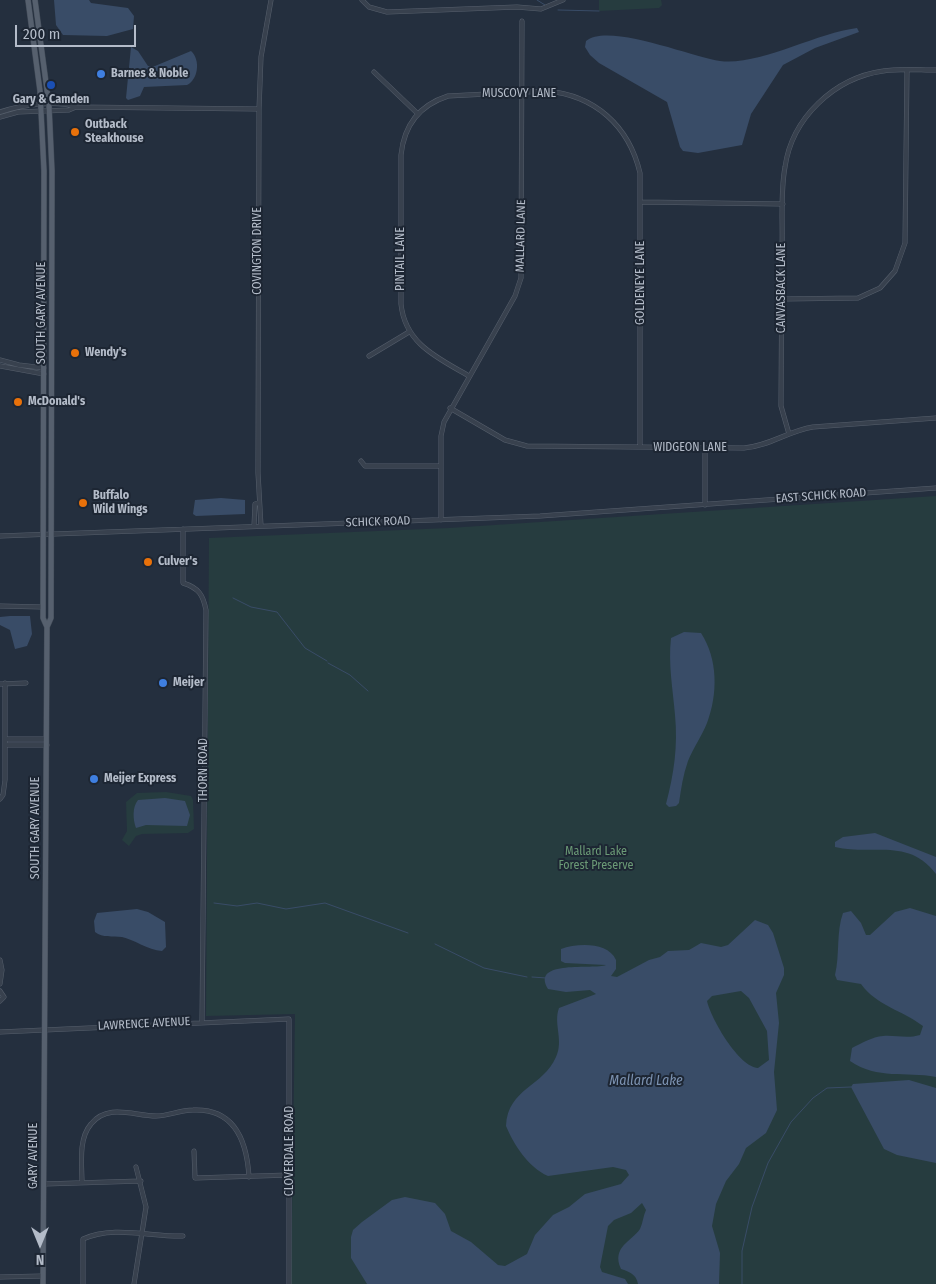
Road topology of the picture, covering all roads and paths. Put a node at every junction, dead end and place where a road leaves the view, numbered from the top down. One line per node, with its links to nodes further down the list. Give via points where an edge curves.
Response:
1 (28, 0): 11 (main road, SOUTH GARY AVENUE)
2 (36, 0): 12 (main road, SOUTH GARY AVENUE)
3 (271, 0): 13 (street, COVINGTON DRIVE, via 261,57)
4 (362, 0): 5 (street, via 368,7 386,12 541,9)
5 (563, 0)
6 (522, 21): 10 (street, MALLARD LANE)
7 (907, 70): 8 (street, CANVASBACK LANE); 19 (street, CANVASBACK LANE, via 865,75 837,88 810,111 792,141 785,166); 20 (street, via 905,243 900,262 892,276 874,292 858,298)
8 (936, 70)
9 (374, 72): 15 (street)
10 (522, 92): 15 (street, MUSCOVY LANE, via 448,96); 17 (street, MUSCOVY LANE, via 554,92 573,96 594,106); 26 (street, MALLARD LANE, via 521,278 515,296)
11 (42, 108): 12 (street); 14 (street); 16 (street); 25 (main road, SOUTH GARY AVENUE)
12 (49, 108): 13 (street, via 68,105); 41 (main road, SOUTH GARY AVENUE, via 52,180)
13 (259, 109): 35 (street, COVINGTON DRIVE)
14 (0, 112)
15 (417, 113): 21 (street, PINTAIL LANE, via 405,133 401,155 401,304)
16 (0, 117)
17 (617, 124): 18 (street, GOLDENEYE LANE, via 628,139 637,161)
18 (641, 202): 19 (street); 30 (street, GOLDENEYE LANE)
19 (783, 204): 20 (street, CANVASBACK LANE)
20 (782, 299): 29 (street, CANVASBACK LANE, via 781,406)
21 (409, 332): 22 (street); 26 (street, PINTAIL LANE, via 426,351)
22 (369, 356)
23 (0, 360): 25 (street)
24 (0, 366): 25 (street)
25 (44, 371): 42 (main road, SOUTH GARY AVENUE)
26 (469, 376): 27 (street, MALLARD LANE)
27 (450, 408): 30 (street, WIDGEON LANE, via 521,446); 33 (street, MALLARD LANE, via 441,436)
28 (936, 418): 29 (street, WIDGEON LANE, via 812,427)
29 (789, 434): 31 (street, WIDGEON LANE, via 754,448)
30 (640, 447): 31 (street, WIDGEON LANE)
31 (705, 448): 36 (street)
32 (361, 461): 33 (street, via 365,466)
33 (440, 466): 37 (street, MALLARD LANE)
34 (936, 488): 36 (street, EAST SCHICK ROAD)
35 (258, 503): 38 (street, COVINGTON DRIVE, via 255,504); 39 (street, COVINGTON DRIVE)
36 (705, 505): 37 (street, SCHICK ROAD)
37 (441, 520): 39 (street, SCHICK ROAD)
38 (254, 526): 39 (street, SCHICK ROAD); 40 (street, SCHICK ROAD)
39 (261, 526)
40 (183, 529): 41 (street, SCHICK ROAD); 62 (street, THORN ROAD, via 183,583 202,594 206,610)
41 (51, 534): 42 (street, SCHICK ROAD); 46 (main road, SOUTH GARY AVENUE, via 51,618)
42 (43, 535): 43 (street, SCHICK ROAD); 45 (main road, SOUTH GARY AVENUE)
43 (0, 536)
44 (0, 606): 45 (street)
45 (43, 607): 46 (main road, SOUTH GARY AVENUE)
46 (47, 627): 53 (main road, SOUTH GARY AVENUE)
47 (26, 683): 49 (street)
48 (0, 684): 49 (street)
49 (6, 684): 51 (street)
50 (0, 698): 51 (street)
51 (6, 698): 52 (street)
52 (5, 739): 53 (street); 54 (street)
53 (46, 739): 55 (main road, SOUTH GARY AVENUE)
54 (5, 745): 55 (street); 56 (street, via 3,795)
55 (46, 745): 63 (main road, SOUTH GARY AVENUE)
56 (0, 799)
57 (0, 960): 58 (street)
58 (0, 984)
59 (0, 991): 60 (street, via 4,997)
60 (0, 1001)
61 (289, 1019): 62 (street, LAWRENCE AVENUE); 67 (street, CLOVERDALE ROAD)
62 (202, 1021): 63 (street, LAWRENCE AVENUE)
63 (46, 1029): 64 (street, LAWRENCE AVENUE); 71 (main road, GARY AVENUE)
64 (0, 1032)
65 (194, 1151): 68 (street, via 195,1178)
66 (136, 1167): 69 (street)
67 (290, 1175): 68 (street); 79 (street, CLOVERDALE ROAD)
68 (249, 1176): 70 (street, via 242,1138 231,1123 216,1114 196,1110 156,1116 116,1112 98,1118 85,1134)
69 (141, 1181): 70 (street); 72 (street, via 146,1207)
70 (82, 1183): 71 (street)
71 (44, 1184): 74 (main road, GARY AVENUE)
72 (142, 1234): 73 (street); 77 (street, via 98,1234 83,1240); 78 (street)
73 (183, 1236)
74 (43, 1276): 75 (street); 76 (main road, GARY AVENUE)
75 (0, 1277)
76 (43, 1284)
77 (83, 1284)
78 (134, 1284)
79 (288, 1284)

